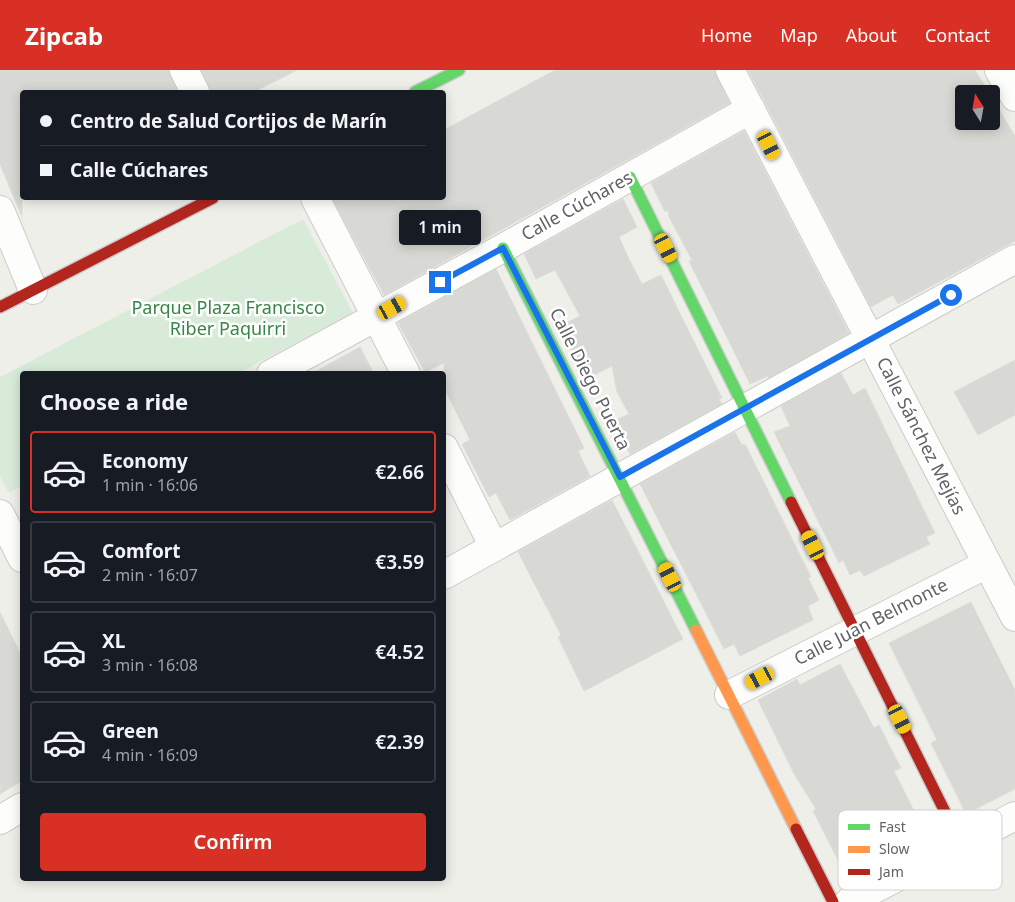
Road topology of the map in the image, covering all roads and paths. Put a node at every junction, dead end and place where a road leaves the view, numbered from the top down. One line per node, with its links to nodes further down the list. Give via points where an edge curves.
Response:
1 (184, 70): 5 (street)
2 (459, 70): 6 (street)
3 (730, 70): 8 (street, Calle Sánchez Mejías)
4 (999, 70): 7 (street)
5 (194, 90)
6 (420, 90)
7 (1015, 97)
8 (751, 109): 9 (street, Calle Cúchares); 18 (street, Calle Sánchez Mejías)
9 (630, 177): 13 (street, Calle Cúchares); 21 (street)
10 (209, 200): 15 (street)
11 (316, 200): 17 (street)
12 (0, 210): 15 (street)
13 (503, 248): 17 (street, Calle Cúchares); 23 (street, Calle Diego Puerta)
14 (1015, 259): 18 (street)
15 (33, 290): 16 (street)
16 (0, 307)
17 (376, 317): 19 (street, Calle Cúchares); 20 (street)
18 (870, 339): 21 (street); 27 (street, Calle Sánchez Mejías)
19 (277, 371)
20 (404, 371)
21 (745, 408): 23 (street); 30 (street)
22 (446, 452): 25 (street)
23 (620, 477): 25 (street); 31 (street, Calle Diego Puerta)
24 (6, 515): 26 (street)
25 (494, 547): 28 (street)
26 (20, 553)
27 (987, 564): 29 (street, Calle Sánchez Mejías); 30 (street, Calle Juan Belmonte)
28 (446, 574)
29 (1015, 617)
30 (855, 631): 31 (street, Calle Juan Belmonte); 33 (street)
31 (729, 694): 38 (street, Calle Diego Puerta)
32 (20, 808): 35 (street)
33 (944, 810)
34 (1015, 816): 36 (street)
35 (0, 820)
36 (1002, 823)
37 (872, 890): 39 (street)
38 (833, 902)
39 (849, 902)

